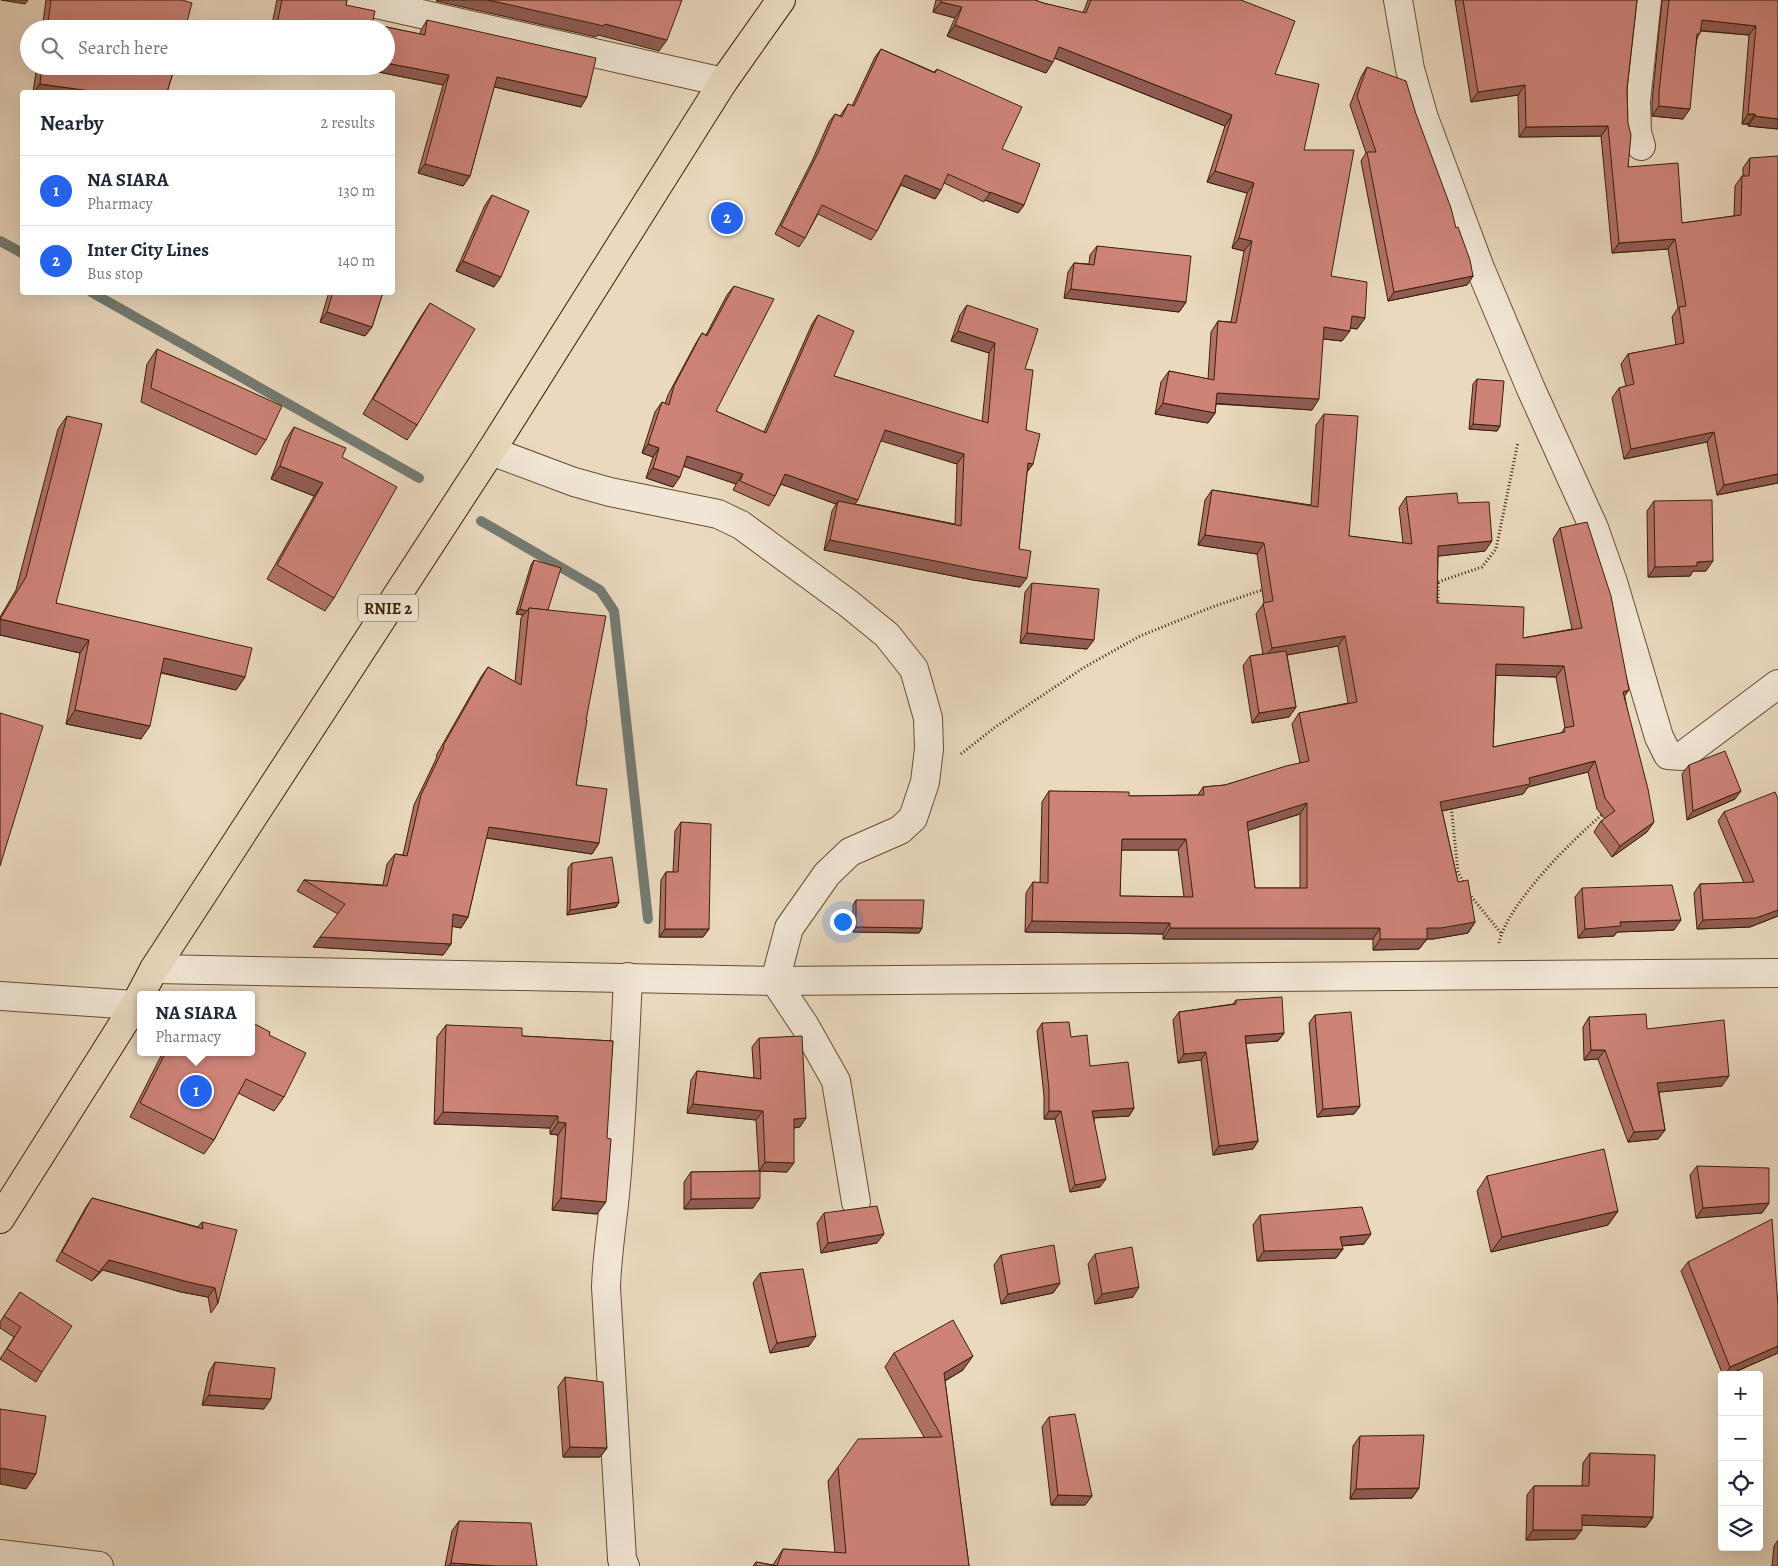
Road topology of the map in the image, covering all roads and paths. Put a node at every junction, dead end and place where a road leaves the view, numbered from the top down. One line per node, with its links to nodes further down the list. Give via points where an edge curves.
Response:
1 (359, 0): 5 (street)
2 (781, 0): 5 (main road, RNIE 2)
3 (1398, 0): 13 (street, via 1410,69 1424,118 1480,268 1594,528 1659,737 1668,755 1682,756)
4 (1647, 0): 6 (street, via 1636,101)
5 (723, 82): 8 (main road, RNIE 2)
6 (1641, 146)
7 (1519, 438): 10 (path, via 1496,548 1482,566)
8 (491, 451): 14 (street, via 610,492 718,514 741,525 848,604 887,635 914,669 928,718); 18 (main road, RNIE 2)
9 (1428, 582): 10 (path)
10 (1438, 583): 12 (path)
11 (1266, 588): 14 (path, via 1140,636 1083,668 994,728)
12 (1438, 610)
13 (1778, 684)
14 (925, 782): 22 (street, via 914,818 900,830 850,852 827,874 788,928)
15 (1450, 797): 17 (path, via 1458,872 1469,894)
16 (1605, 812): 17 (path, via 1579,834 1524,895)
17 (1501, 933): 20 (path)
18 (154, 969): 21 (street); 23 (main road, RNIE 2)
19 (1778, 973): 20 (street)
20 (1496, 976): 22 (street)
21 (628, 977): 22 (street); 30 (street, via 622,1113 606,1287 622,1559)
22 (775, 981): 26 (street, via 836,1081)
23 (143, 991)
24 (0, 996): 25 (street)
25 (136, 1005): 27 (main road, RNIE 2)
26 (856, 1202)
27 (0, 1219)
28 (0, 1554): 29 (street)
29 (98, 1566)
30 (625, 1566)

